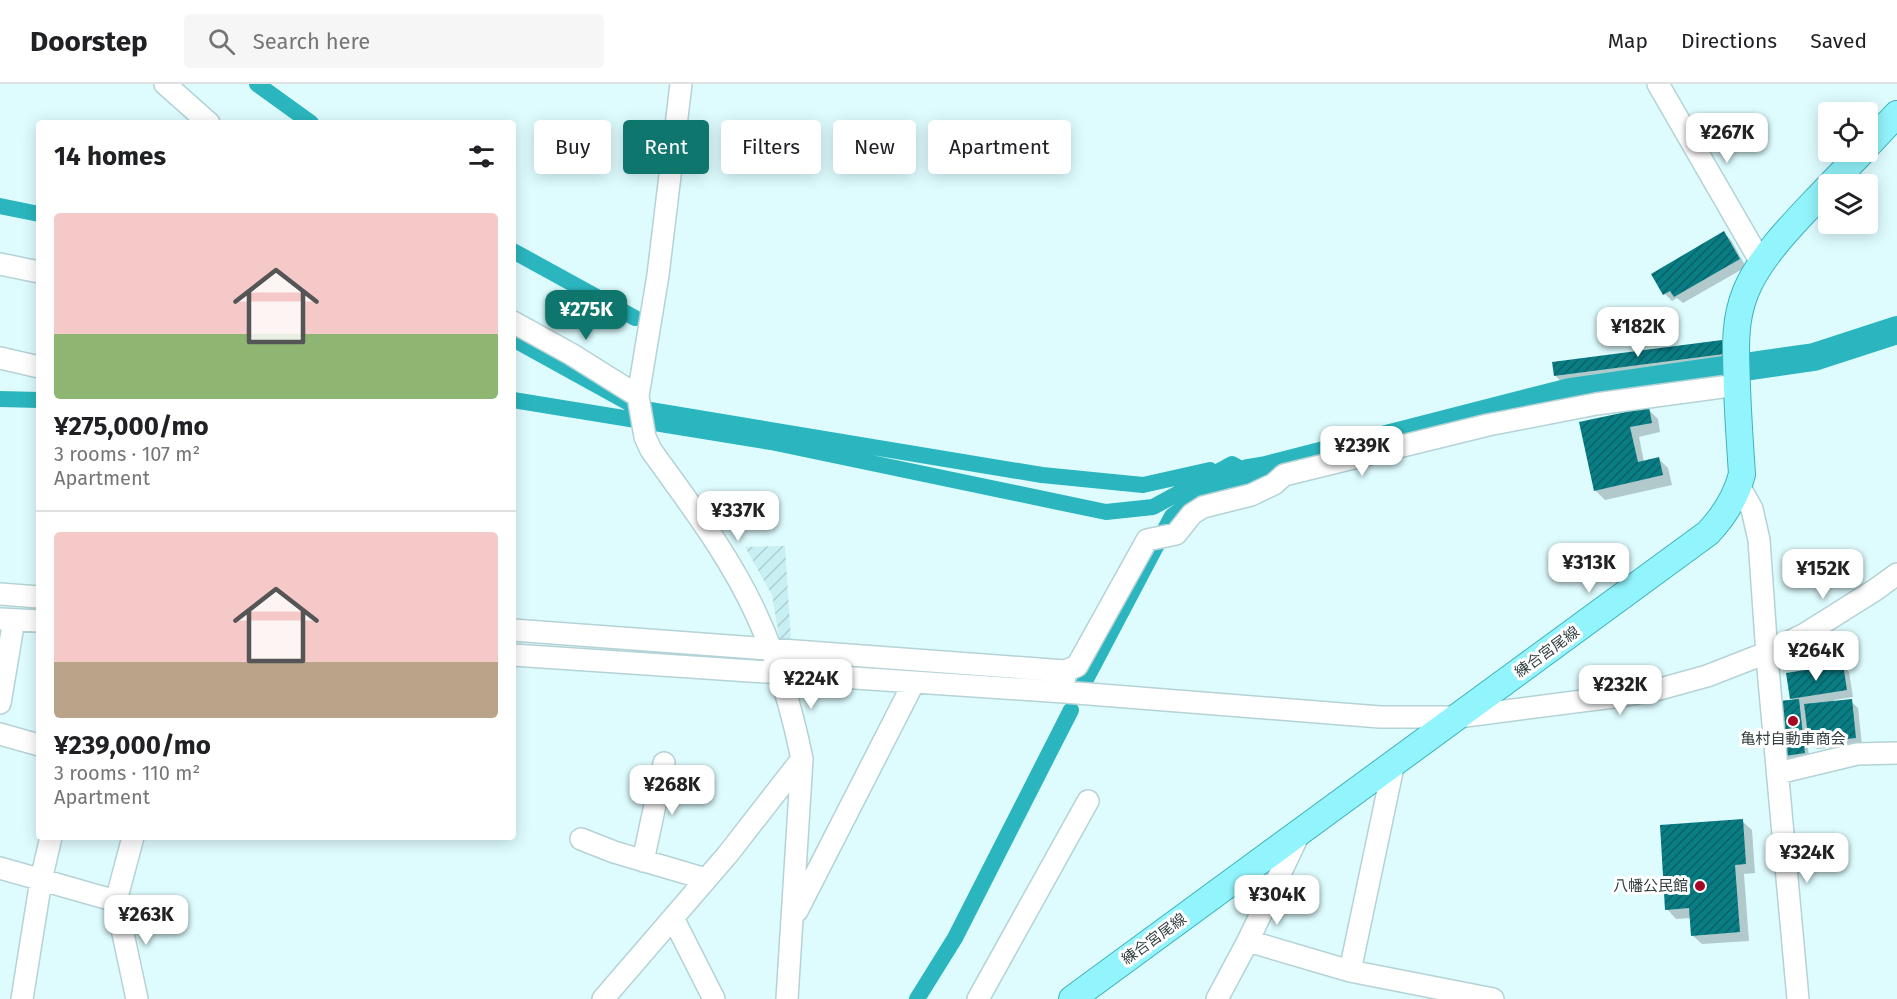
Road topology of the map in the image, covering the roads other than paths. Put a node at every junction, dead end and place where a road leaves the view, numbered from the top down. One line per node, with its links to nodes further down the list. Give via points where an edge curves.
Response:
1 (165, 84): 5 (street)
2 (681, 84): 17 (street)
3 (1658, 84): 11 (street)
4 (1897, 114): 6 (main road)
5 (206, 120)
6 (1878, 134)
7 (1852, 162): 8 (main road, 練合宮尾線)
8 (1841, 174)
9 (1818, 198): 11 (main road, 練合宮尾線)
10 (0, 264): 12 (street)
11 (1762, 264): 16 (main road, 練合宮尾線, via 1746,290 1736,322)
12 (36, 271)
13 (516, 324): 17 (street)
14 (0, 358): 15 (street)
15 (36, 366)
16 (1737, 384): 18 (main road, 練合宮尾線, via 1742,474); 28 (street, via 1596,404 1488,426 1284,476 1251,495 1203,507 1176,534 1147,540 1077,666)
17 (639, 399): 25 (street, via 651,450 714,538 757,615)
18 (1739, 486): 26 (street, via 1752,509 1759,540); 33 (main road, 練合宮尾線, via 1725,515 1708,534)
19 (1897, 574): 26 (street, via 1805,634)
20 (0, 594): 21 (street)
21 (36, 597)
22 (7, 619): 23 (street); 32 (street)
23 (36, 621)
24 (516, 630): 25 (street)
25 (770, 650): 28 (street); 29 (street)
26 (1766, 653): 33 (street, via 1660,689); 40 (street)
27 (516, 655): 29 (street)
28 (1065, 671): 31 (street)
29 (779, 672): 30 (street); 37 (street)
30 (914, 682): 31 (street); 52 (street)
31 (1064, 692): 33 (street, via 1380,717)
32 (0, 703)
33 (1458, 717): 38 (main road, 練合宮尾線)
34 (0, 734): 35 (street)
35 (36, 744)
36 (1897, 753): 40 (street, via 1857,754)
37 (802, 759): 48 (street); 52 (street)
38 (1394, 762): 42 (main road, 練合宮尾線); 54 (street)
39 (664, 764): 46 (street)
40 (1778, 773): 64 (street)
41 (1088, 801): 60 (street)
42 (1299, 834): 53 (street); 61 (main road, 練合宮尾線)
43 (581, 839): 46 (street)
44 (50, 840): 49 (street)
45 (132, 840): 50 (street)
46 (643, 861): 48 (street)
47 (0, 868): 49 (street)
48 (706, 879): 51 (street)
49 (42, 880): 50 (street); 55 (street)
50 (116, 901): 56 (street)
51 (673, 918): 57 (street); 58 (street)
52 (792, 919): 59 (street)
53 (1248, 941): 54 (street); 62 (street)
54 (1350, 971): 63 (street)
55 (22, 999)
56 (137, 999)
57 (603, 999)
58 (714, 999)
59 (787, 999)
60 (978, 999)
61 (1072, 999)
62 (1217, 999)
63 (1493, 999)
64 (1798, 999)

